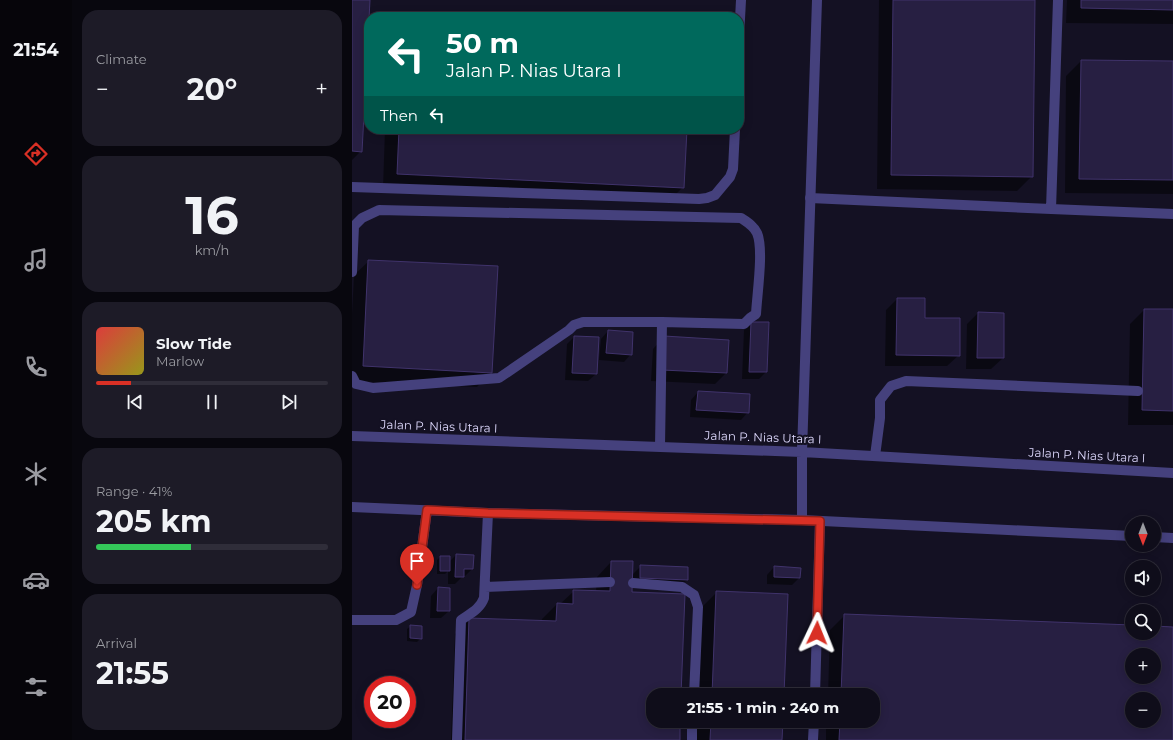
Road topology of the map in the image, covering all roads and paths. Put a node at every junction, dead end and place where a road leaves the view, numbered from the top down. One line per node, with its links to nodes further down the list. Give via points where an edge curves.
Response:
1 (741, 0): 4 (street)
2 (817, 0): 7 (street)
3 (1058, 0): 8 (street)
4 (740, 12)
5 (735, 134): 6 (street, via 733,169 730,177 715,195 708,198)
6 (352, 187)
7 (810, 198): 8 (street); 16 (street)
8 (1051, 209): 9 (street)
9 (1173, 214)
10 (352, 272): 11 (street, via 354,226 362,218 379,210 741,218 749,224 756,231 761,248 756,314 744,324)
11 (662, 322): 12 (street, via 583,322 574,325 499,378 373,388 356,384); 15 (street)
12 (352, 376)
13 (1138, 391): 17 (street, via 906,381 891,386 880,400)
14 (352, 436): 15 (street, Jalan P. Nias Utara I)
15 (660, 446): 16 (street, Jalan P. Nias Utara I)
16 (802, 452): 17 (street, Jalan P. Nias Utara I); 22 (street)
17 (875, 456): 18 (street, Jalan P. Nias Utara I)
18 (1173, 473)
19 (352, 507): 20 (street)
20 (427, 510): 21 (street); 30 (street, via 411,612 396,620)
21 (488, 513): 22 (street); 29 (street)
22 (802, 520): 23 (street)
23 (820, 521): 24 (street); 32 (street)
24 (1125, 536)
25 (1161, 537): 26 (street)
26 (1173, 538)
27 (610, 582): 29 (street)
28 (632, 583): 31 (street, via 682,587 694,594 698,607)
29 (485, 587): 35 (street, via 481,605 461,620)
30 (352, 620)
31 (694, 688)
32 (815, 688)
33 (692, 728): 36 (street)
34 (814, 728): 37 (street)
35 (457, 740)
36 (692, 740)
37 (813, 740)

